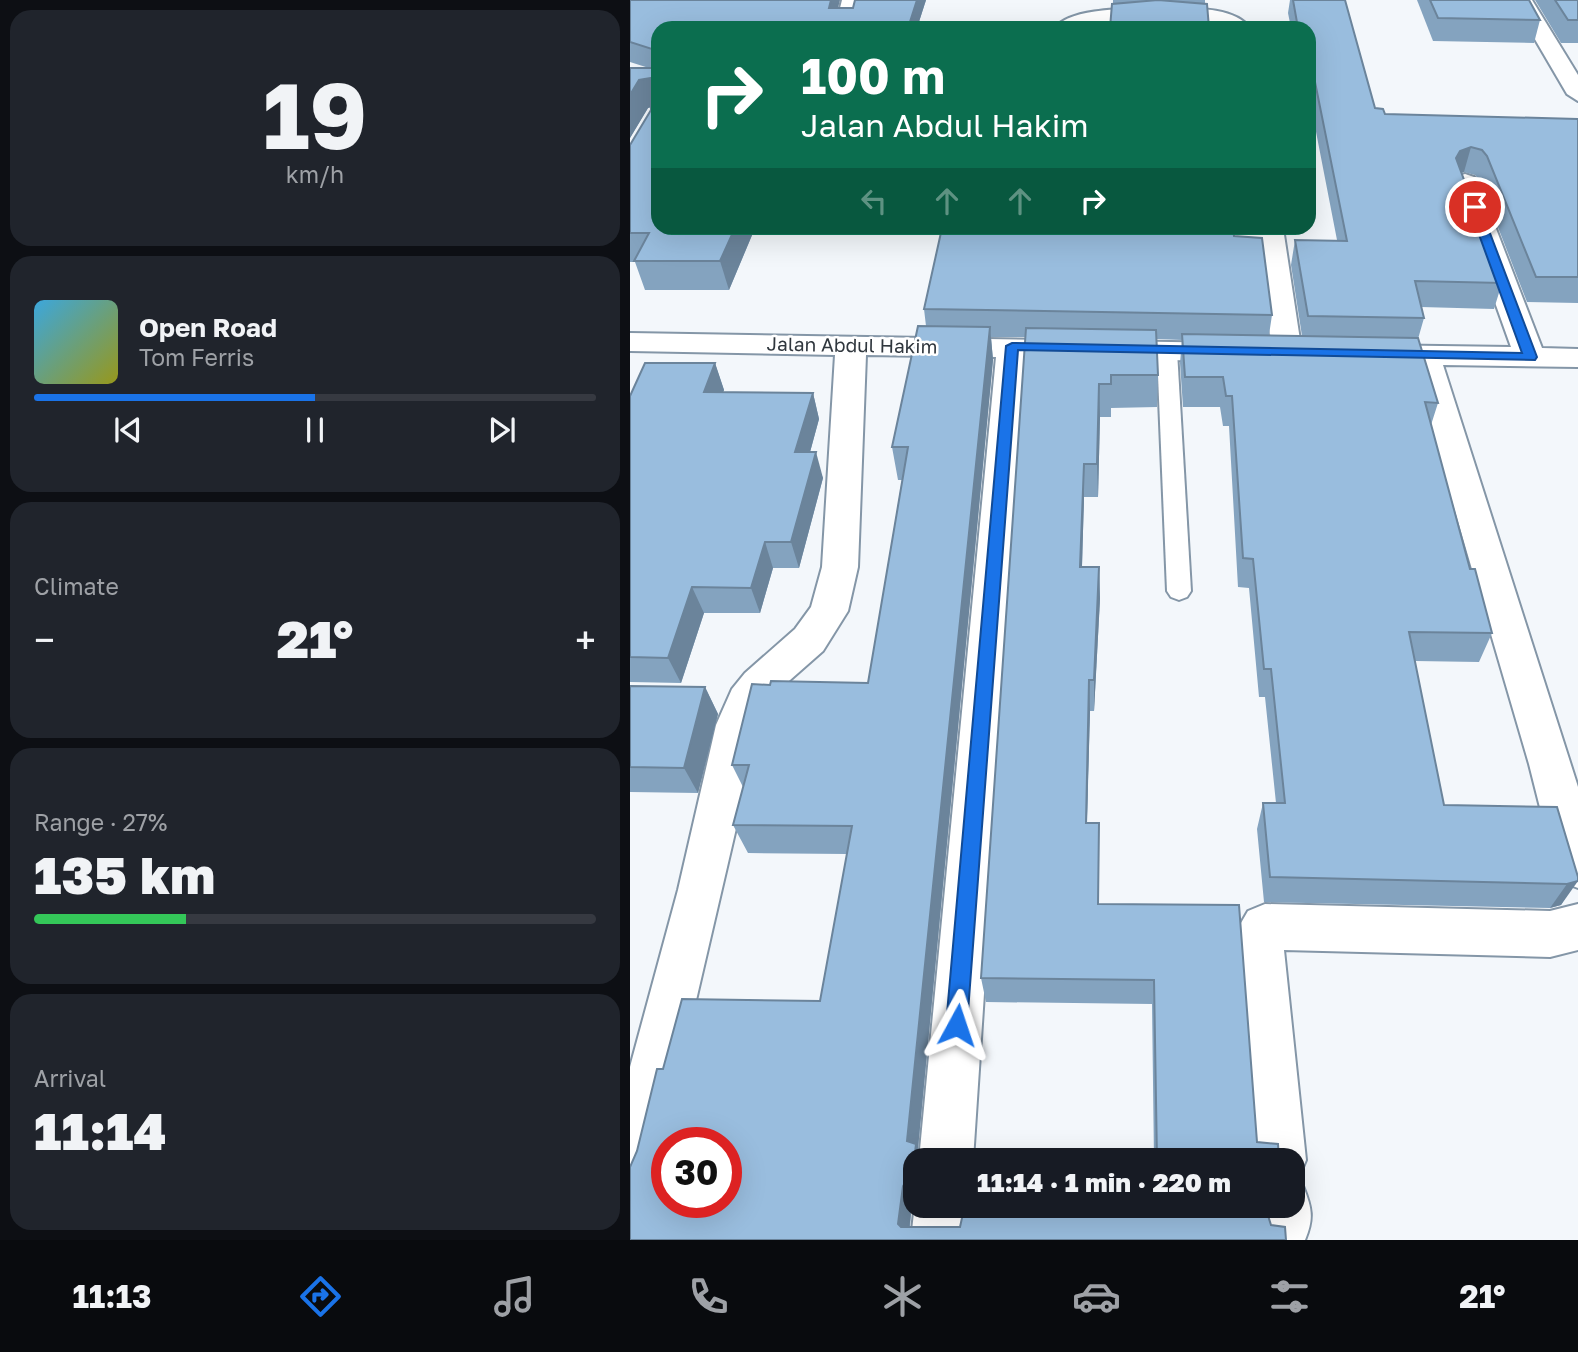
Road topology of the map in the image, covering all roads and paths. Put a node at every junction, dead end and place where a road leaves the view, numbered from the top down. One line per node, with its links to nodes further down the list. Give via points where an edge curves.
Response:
1 (852, 0): 3 (street)
2 (1522, 0): 6 (street)
3 (847, 21)
4 (1073, 21): 5 (street, via 1097,16 1198,16)
5 (1226, 21)
6 (1578, 94)
7 (1465, 182): 15 (street)
8 (1272, 235): 13 (street)
9 (630, 342): 10 (street, Jalan Abdul Hakim)
10 (851, 345): 11 (street, Jalan Abdul Hakim); 22 (street, via 840,567 830,611 809,640 759,684 737,725 701,890)
11 (1012, 346): 12 (street, Jalan Abdul Hakim); 20 (street)
12 (1167, 351): 13 (street, Jalan Abdul Hakim); 17 (lane)
13 (1314, 353): 14 (street, Jalan Abdul Hakim)
14 (1425, 355): 15 (street, Jalan Abdul Hakim); 18 (street)
15 (1530, 357): 16 (street, Jalan Abdul Hakim)
16 (1578, 358)
17 (1179, 592)
18 (1578, 867)
19 (1578, 928): 21 (street, via 1550,933 1265,928 1258,935)
20 (947, 1148)
21 (1278, 1148)
22 (630, 1168)
23 (941, 1218): 24 (street)
24 (939, 1240)

